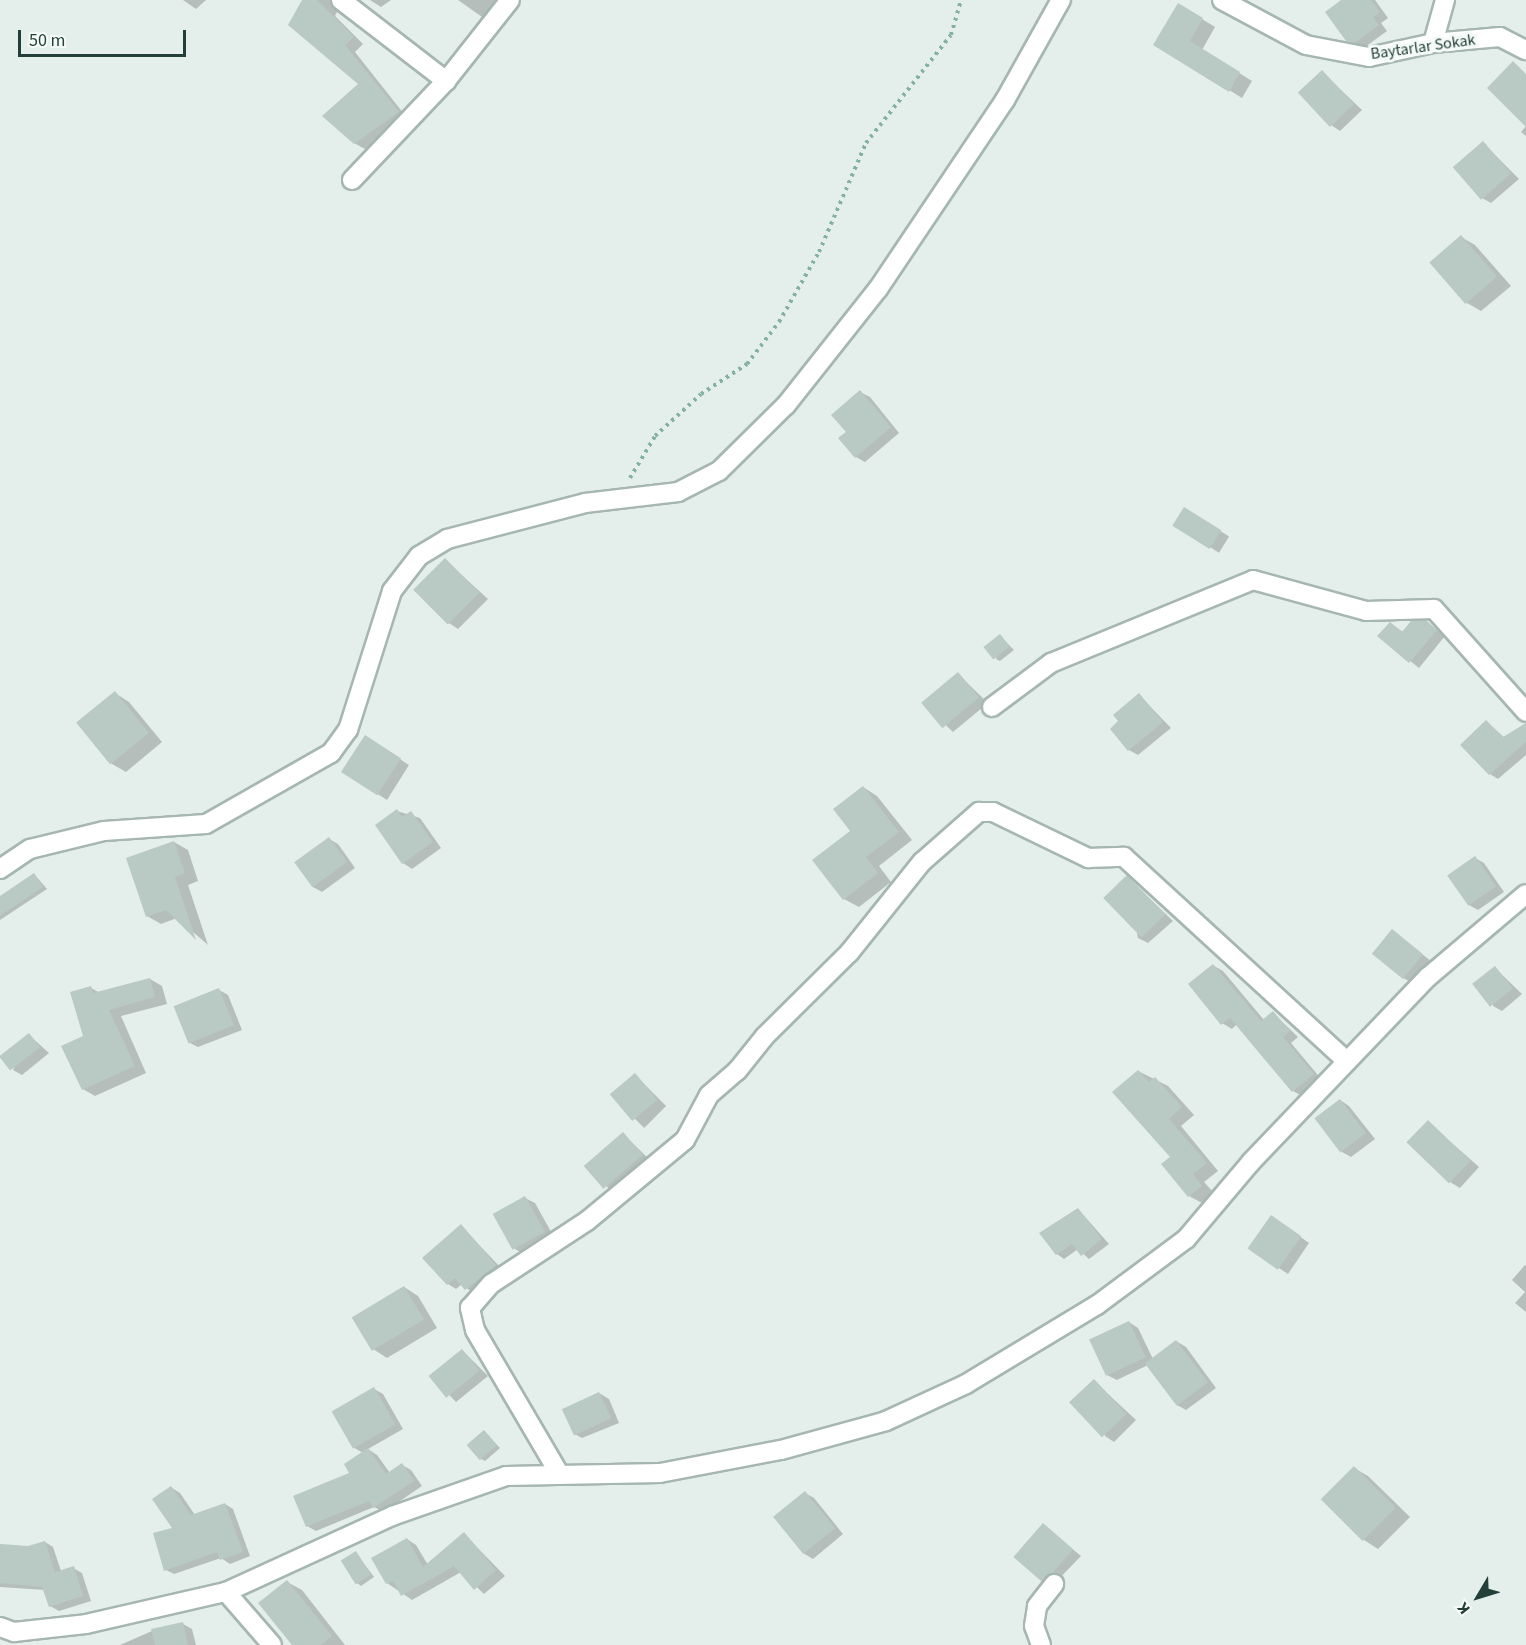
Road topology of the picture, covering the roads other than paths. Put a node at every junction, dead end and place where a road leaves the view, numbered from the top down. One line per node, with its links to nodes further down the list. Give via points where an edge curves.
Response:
1 (341, 0): 8 (street)
2 (510, 0): 8 (street)
3 (1060, 0): 12 (street, via 1005,100 891,269 786,405 719,471 678,492 585,502 447,539 419,556 392,591 348,730 331,753 206,824 104,831 30,849)
4 (1222, 0): 6 (street, Baytarlar Sokak, via 1306,45 1369,57)
5 (1445, 0): 6 (street)
6 (1433, 43): 7 (street, Baytarlar Sokak, via 1500,37)
7 (1526, 50)
8 (446, 81): 9 (street)
9 (351, 180)
10 (992, 707): 11 (street, via 1051,663 1253,580 1366,611 1434,609)
11 (1526, 712)
12 (0, 869)
13 (1526, 894): 14 (street, via 1428,977)
14 (1347, 1061): 15 (street, via 1251,1162 1186,1239 1097,1305 966,1384 886,1421 781,1450 660,1473); 15 (street, via 1124,857 1088,858 993,812 979,813 922,862 849,953 710,1095 685,1140 587,1221 491,1284 470,1308 476,1330)
15 (560, 1475): 17 (street, via 507,1476 392,1516)
16 (1054, 1584): 20 (street, via 1036,1606 1034,1626)
17 (226, 1592): 18 (street, via 86,1624 14,1632); 19 (street)
18 (0, 1627)
19 (272, 1645)
20 (1041, 1645)

